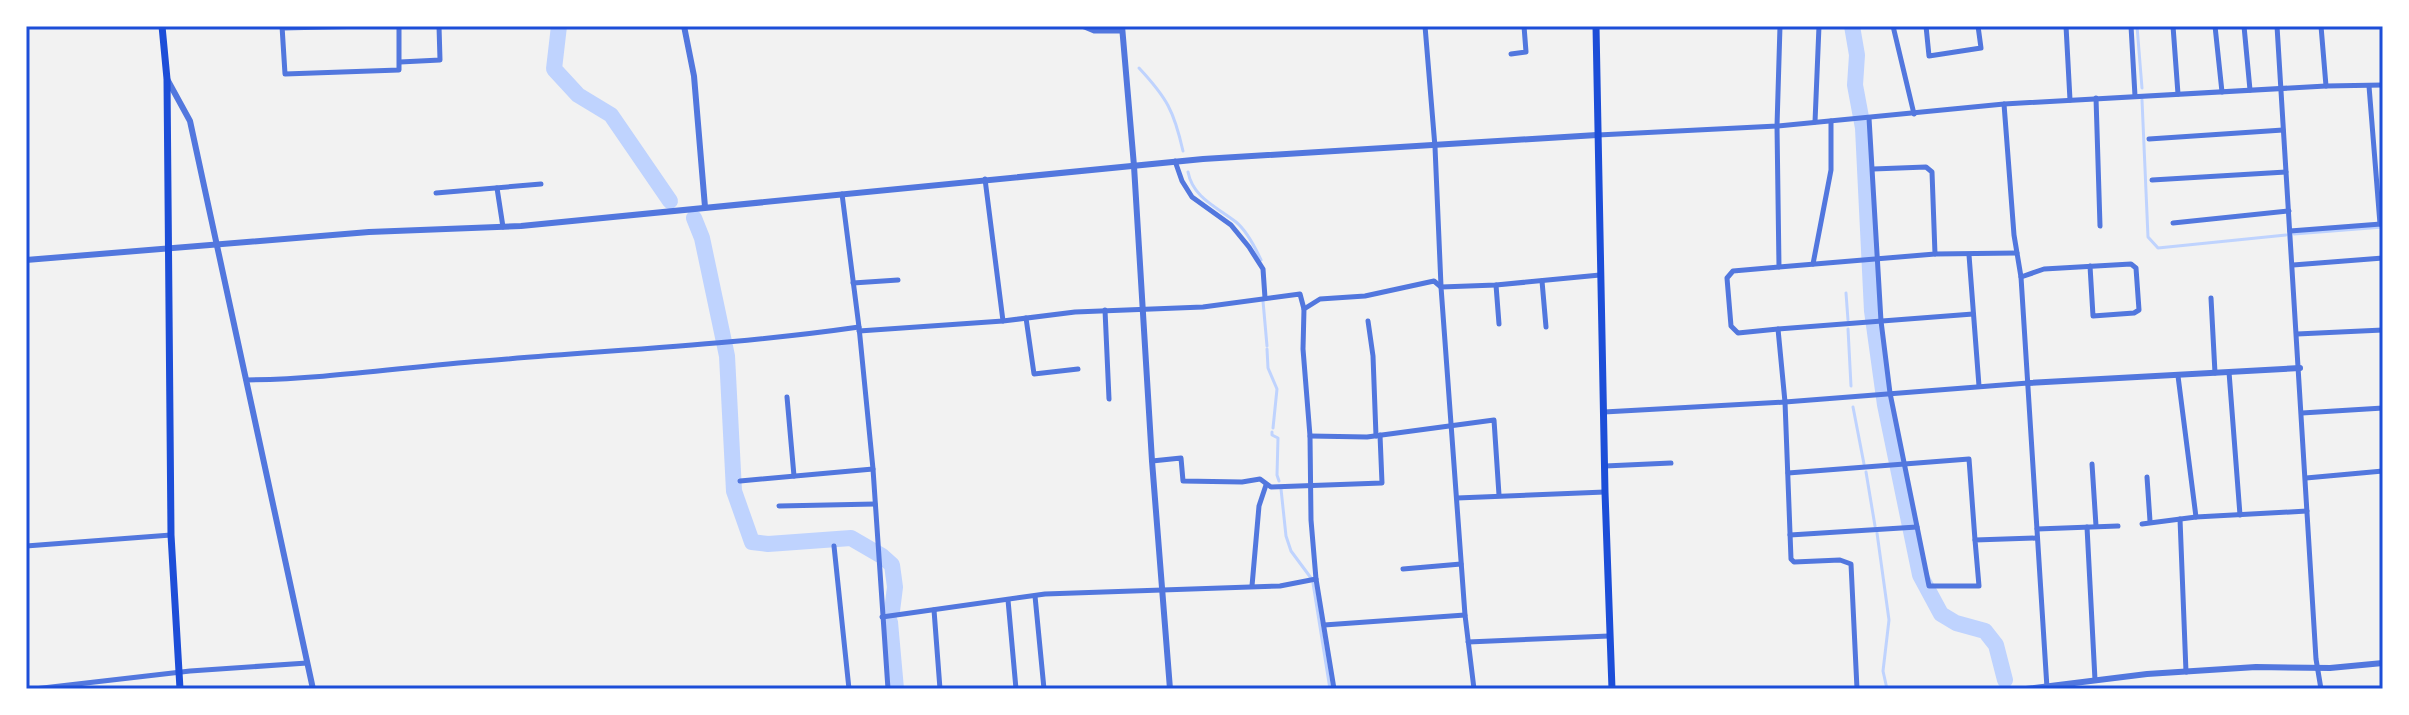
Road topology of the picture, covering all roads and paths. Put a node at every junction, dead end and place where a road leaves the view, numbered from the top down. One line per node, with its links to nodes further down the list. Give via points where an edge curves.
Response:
1 (162, 26): 26 (main road)
2 (369, 26): 22 (street)
3 (399, 26): 25 (street)
4 (439, 26): 25 (street, via 440,60)
5 (684, 26): 57 (street, via 694,76)
6 (1082, 26): 23 (street, via 1094,31)
7 (1425, 26): 46 (street)
8 (1524, 26): 24 (street, via 1526,52)
9 (1596, 26): 44 (main road)
10 (1780, 26): 42 (street)
11 (1819, 26): 41 (street)
12 (1893, 26): 38 (street)
13 (1926, 26): 14 (street, via 1929,56 1981,48)
14 (1978, 26)
15 (2066, 26): 36 (street)
16 (2131, 26): 34 (street)
17 (2173, 26): 33 (street)
18 (2215, 26): 32 (street)
19 (2244, 26): 31 (street)
20 (2277, 26): 30 (street)
21 (2321, 26): 28 (street)
22 (282, 27): 25 (street, via 285,74 399,70)
23 (1122, 28): 48 (street)
24 (1511, 54)
25 (400, 62)
26 (167, 79): 64 (street, via 190,121); 65 (main road)
27 (2383, 85): 29 (street)
28 (2326, 86): 29 (street); 30 (street)
29 (2369, 86): 60 (street)
30 (2282, 89): 31 (street); 43 (street)
31 (2250, 90): 32 (street)
32 (2222, 92): 33 (street)
33 (2178, 94): 34 (street)
34 (2141, 95): 35 (street)
35 (2096, 98): 36 (street); 61 (street)
36 (2070, 100): 37 (street)
37 (2004, 104): 38 (street); 66 (street)
38 (1914, 114): 39 (street)
39 (1866, 118): 40 (street); 49 (street)
40 (1831, 121): 41 (street); 72 (street, via 1831,170)
41 (1815, 122): 42 (street)
42 (1777, 126): 44 (street); 75 (street)
43 (2283, 130): 45 (street); 50 (street)
44 (1597, 135): 46 (street); 76 (main road)
45 (2149, 139)
46 (1435, 147): 47 (street); 82 (street)
47 (1175, 161): 48 (street); 83 (street, via 1192,197 1231,225 1249,247 1263,269)
48 (1134, 166): 51 (street); 85 (street)
49 (1873, 169): 67 (street, via 1926,167 1932,172); 70 (street)
50 (2286, 172): 52 (street); 58 (street)
51 (985, 179): 56 (street); 90 (street)
52 (2152, 180)
53 (541, 184): 54 (street)
54 (497, 188): 55 (street); 62 (street)
55 (436, 193)
56 (842, 194): 57 (street); 80 (street)
57 (705, 207): 62 (street)
58 (2289, 211): 59 (street); 63 (street)
59 (2173, 223)
60 (2382, 224): 63 (street)
61 (2100, 226)
62 (503, 227): 64 (street)
63 (2290, 231): 73 (street)
64 (216, 243): 65 (street); 104 (street)
65 (170, 247): 71 (street); 147 (main road)
66 (2017, 253): 68 (street); 77 (street)
67 (1935, 254): 68 (street); 70 (street)
68 (1969, 255): 88 (street)
69 (2383, 258): 73 (street)
70 (1872, 259): 72 (street); 92 (street)
71 (26, 260)
72 (1813, 264): 75 (street)
73 (2293, 265): 98 (street)
74 (2090, 266): 74 (street, via 2136,268 2139,310 2093,316); 77 (street, via 2044,269)
75 (1779, 267): 96 (street, via 1733,271 1727,278 1731,326 1738,333)
76 (1600, 275): 79 (street); 112 (main road)
77 (2021, 277): 105 (street)
78 (898, 280): 80 (street)
79 (1542, 281): 81 (street); 94 (street)
80 (853, 283): 95 (street)
81 (1496, 285): 82 (street); 93 (street)
82 (1441, 287): 86 (street, via 1434,281 1327,298); 114 (street)
83 (1265, 298): 85 (street); 86 (street, via 1300,294)
84 (2211, 298): 102 (street)
85 (1142, 308): 87 (street); 117 (street)
86 (1304, 309): 115 (street)
87 (1105, 310): 89 (street); 109 (street)
88 (1973, 314): 92 (street); 106 (street)
89 (1026, 318): 90 (street); 100 (street, via 1034,374)
90 (1003, 321): 95 (street)
91 (1368, 321): 116 (street)
92 (1876, 322): 96 (street); 107 (street)
93 (1499, 324)
94 (1546, 327)
95 (859, 329): 104 (street); 122 (street)
96 (1778, 329): 110 (street)
97 (2383, 330): 98 (street)
98 (2297, 334): 99 (street)
99 (2300, 368): 101 (street); 113 (street)
100 (1078, 369)
101 (2229, 372): 102 (street); 137 (street)
102 (2215, 373): 103 (street)
103 (2178, 376): 105 (street); 138 (street)
104 (246, 380): 166 (street)
105 (2028, 383): 106 (street); 146 (street)
106 (1979, 386): 107 (street)
107 (1888, 393): 110 (street); 120 (street)
108 (787, 397): 125 (street)
109 (1109, 399)
110 (1785, 402): 112 (street); 124 (street)
111 (2383, 408): 113 (street)
112 (1604, 412): 121 (main road)
113 (2302, 413): 127 (street)
114 (1450, 426): 116 (street); 132 (street, via 1494,420); 133 (street)
115 (1310, 436): 116 (street); 130 (street)
116 (1378, 436): 130 (street, via 1382,483)
117 (1152, 461): 129 (street, via 1181,458 1183,481 1260,479); 157 (street)
118 (1671, 463): 121 (street)
119 (2092, 464): 142 (street)
120 (1899, 465): 124 (street); 144 (street); 150 (street, via 1969,459)
121 (1605, 466): 131 (main road)
122 (873, 469): 125 (street); 134 (street)
123 (2383, 471): 127 (street)
124 (1788, 473): 148 (street)
125 (794, 476): 128 (street)
126 (2147, 477): 140 (street)
127 (2306, 478): 136 (street)
128 (740, 481)
129 (1266, 485): 130 (street); 156 (street, via 1259,506)
130 (1310, 486): 155 (street)
131 (1605, 492): 132 (street); 164 (main road)
132 (1499, 495): 133 (street)
133 (1457, 498): 153 (street)
134 (875, 504): 135 (street); 162 (street)
135 (779, 506)
136 (2307, 511): 137 (street); 168 (street)
137 (2240, 515): 138 (street)
138 (2196, 517): 139 (street)
139 (2180, 519): 140 (street); 169 (street)
140 (2150, 521): 141 (street)
141 (2142, 524)
142 (2096, 526): 143 (street); 145 (street)
143 (2118, 526)
144 (1915, 527): 148 (street); 150 (street, via 1929,586 1979,586)
145 (2087, 527): 146 (street); 171 (street)
146 (2037, 529): 149 (street)
147 (171, 535): 151 (street); 170 (main road)
148 (1790, 535): 185 (street, via 1793,562 1851,564)
149 (2037, 538): 150 (street); 172 (street)
150 (1975, 540)
151 (26, 546)
152 (834, 546): 176 (street)
153 (1461, 564): 154 (street); 161 (street)
154 (1403, 569)
155 (1316, 579): 156 (street); 163 (street)
156 (1252, 586): 157 (street)
157 (1162, 590): 158 (street); 181 (street)
158 (1035, 596): 159 (street); 180 (street)
159 (1008, 600): 160 (street); 179 (street)
160 (934, 610): 162 (street); 178 (street)
161 (1465, 615): 163 (street); 165 (street)
162 (882, 617): 177 (street)
163 (1324, 625): 182 (street)
164 (1609, 636): 165 (street); 184 (main road)
165 (1468, 642): 183 (street)
166 (307, 663): 170 (street); 175 (street)
167 (2383, 663): 168 (street)
168 (2318, 668): 169 (street); 187 (street)
169 (2186, 672): 171 (street)
170 (179, 673): 173 (street); 174 (main road)
171 (2095, 680): 172 (street)
172 (2048, 687): 186 (street)
173 (34, 689)
174 (180, 689)
175 (313, 689)
176 (849, 689)
177 (888, 689)
178 (940, 689)
179 (1016, 689)
180 (1044, 689)
181 (1170, 689)
182 (1334, 689)
183 (1474, 689)
184 (1612, 689)
185 (1857, 689)
186 (2026, 689)
187 (2321, 689)

